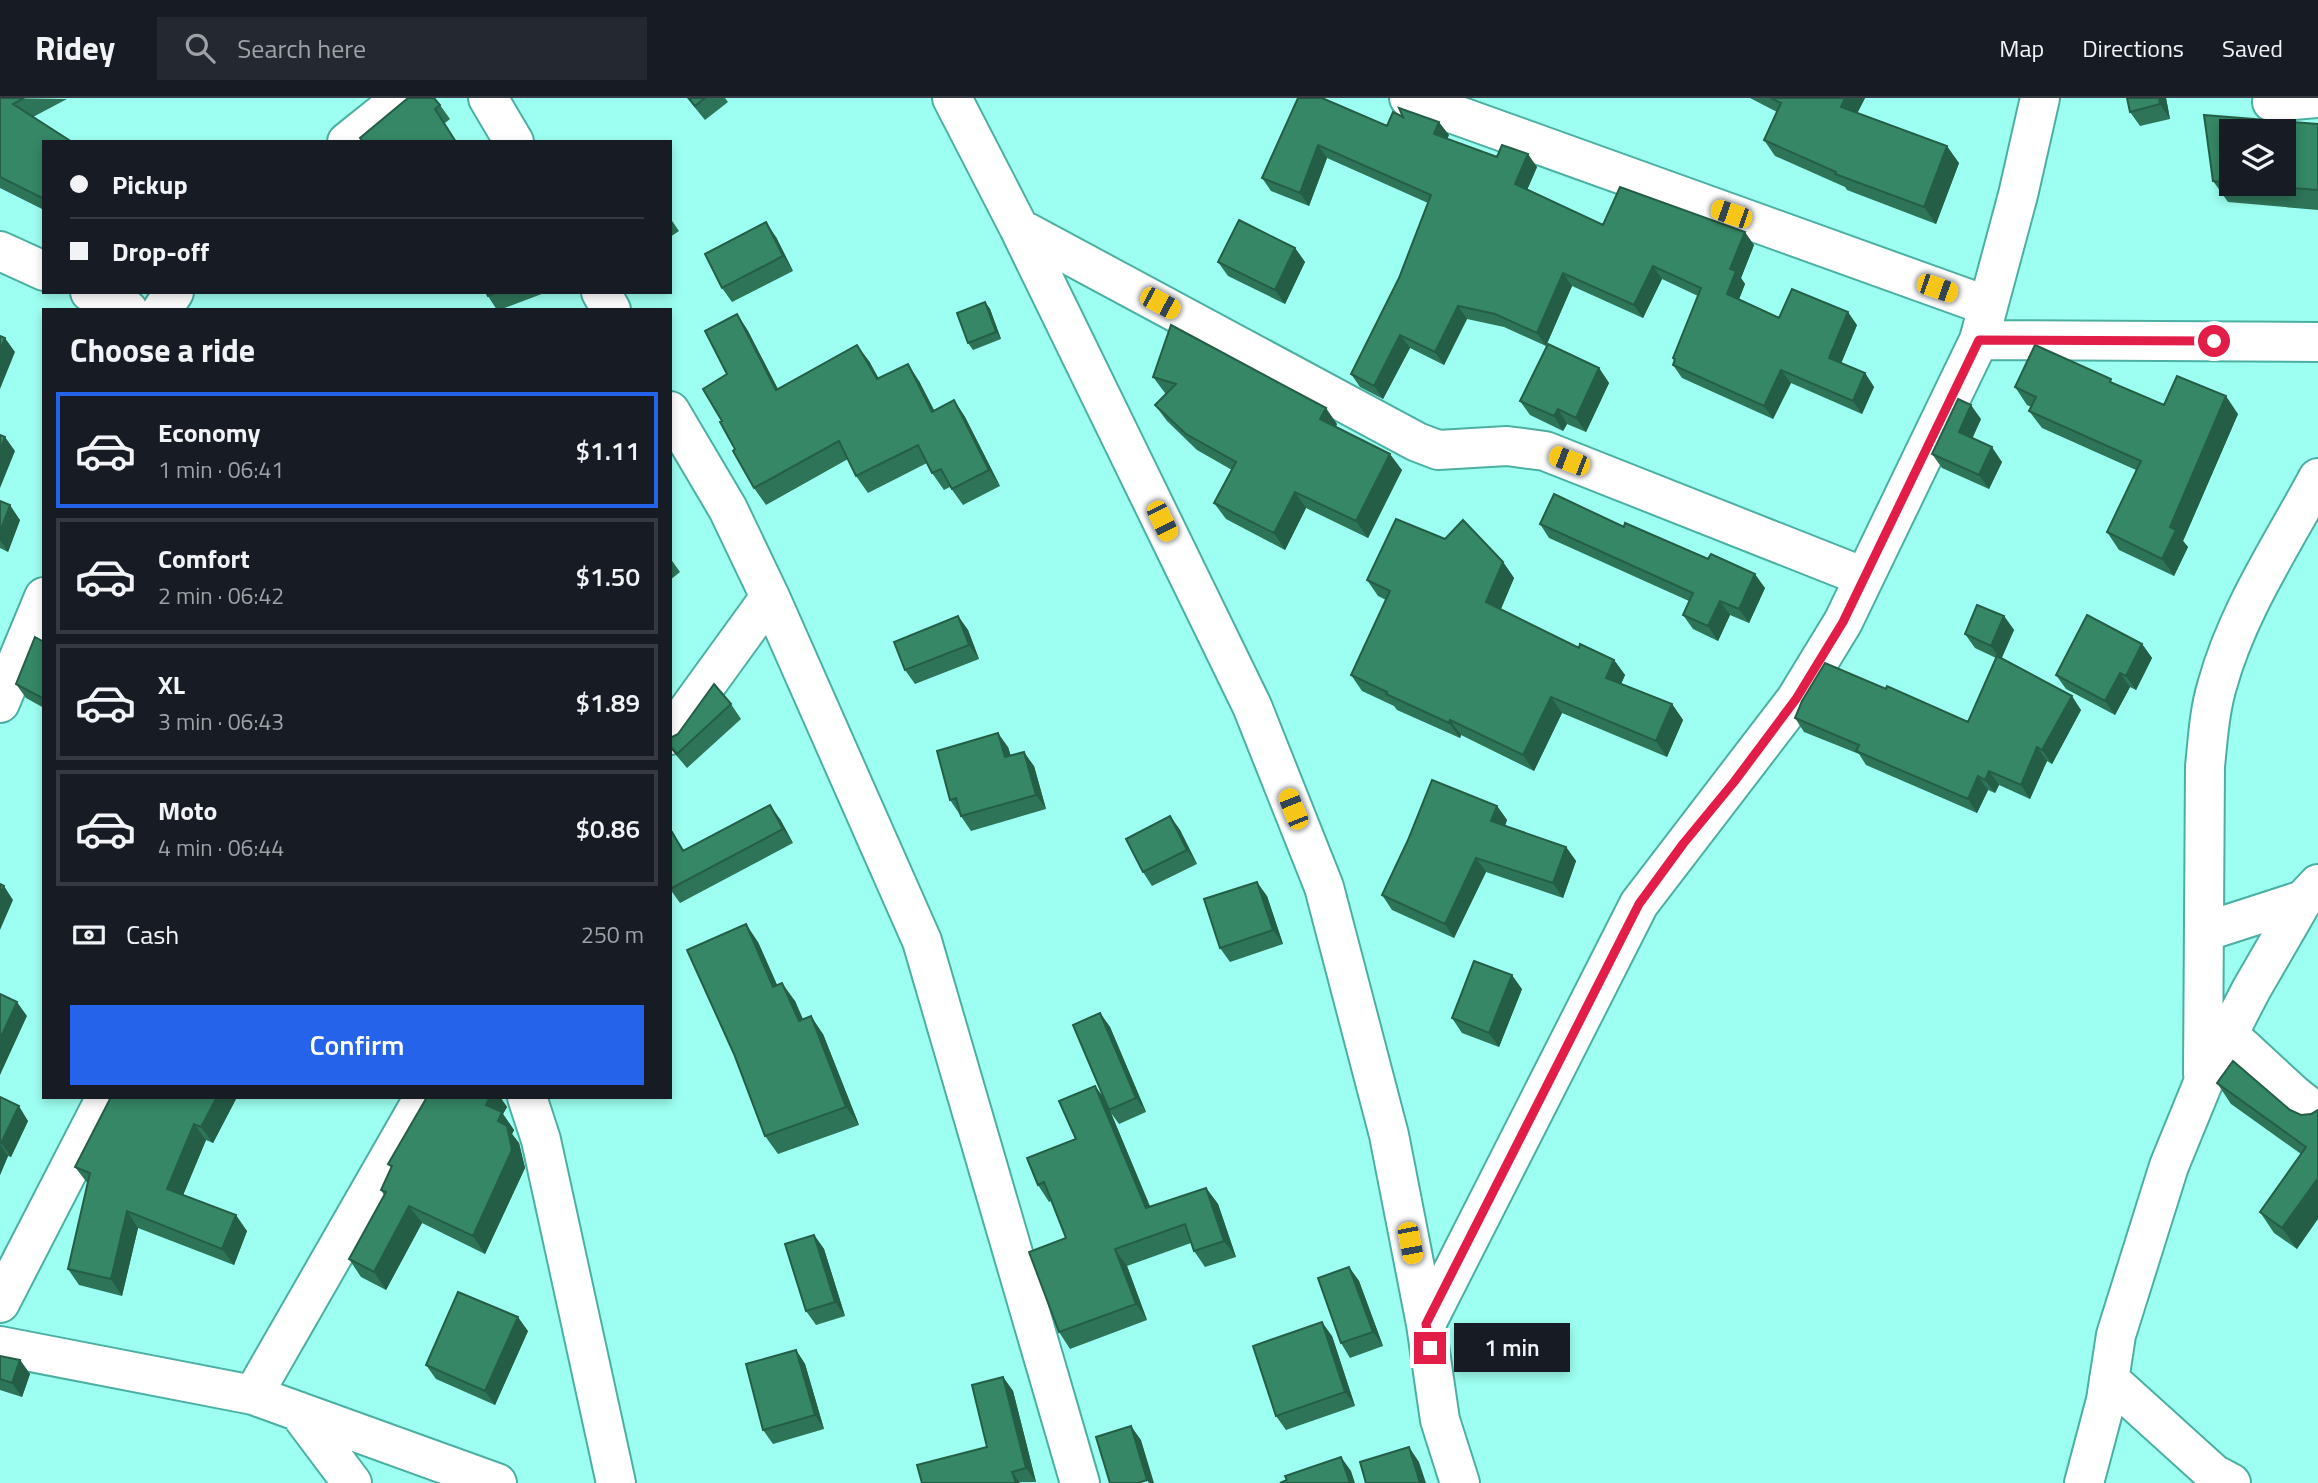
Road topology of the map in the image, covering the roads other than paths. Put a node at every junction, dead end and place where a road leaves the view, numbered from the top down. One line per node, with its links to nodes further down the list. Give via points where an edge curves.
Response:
1 (402, 98): 8 (street)
2 (488, 98): 9 (street)
3 (953, 98): 10 (street)
4 (1409, 98): 15 (street)
5 (2040, 98): 15 (street)
6 (2318, 98): 7 (street)
7 (2272, 103)
8 (350, 140)
9 (512, 140)
10 (1019, 228): 19 (street, via 1418,442 1438,450 1507,446 1545,451); 33 (street, via 1252,706 1324,887 1389,1135)
11 (0, 251): 12 (street)
12 (42, 270)
13 (94, 294): 14 (street)
14 (124, 308)
15 (1984, 323): 16 (street); 19 (street)
16 (2318, 342)
17 (672, 414): 20 (street, via 728,509)
18 (2318, 478): 25 (street, via 2242,617 2217,684 2205,765)
19 (1864, 577): 33 (street, via 1843,622 1796,699 1639,904)
20 (770, 597): 23 (street); 41 (street, via 922,941)
21 (42, 602): 22 (street)
22 (0, 703)
23 (672, 732)
24 (2310, 892): 25 (street); 26 (street)
25 (2204, 932): 27 (street)
26 (2228, 1034): 27 (street); 31 (street)
27 (2203, 1083): 35 (street, via 2166,1178 2116,1335)
28 (105, 1099): 32 (street)
29 (423, 1099): 36 (street)
30 (528, 1099): 40 (street, via 541,1140)
31 (2318, 1114)
32 (0, 1303)
33 (1426, 1324): 42 (street, via 1440,1420)
34 (0, 1346): 36 (street)
35 (2109, 1379): 43 (street); 44 (street, via 2214,1474)
36 (253, 1395): 37 (street)
37 (298, 1411): 38 (street); 39 (street)
38 (352, 1483)
39 (497, 1483)
40 (616, 1483)
41 (1080, 1483)
42 (1460, 1483)
43 (2084, 1483)
44 (2231, 1483)

